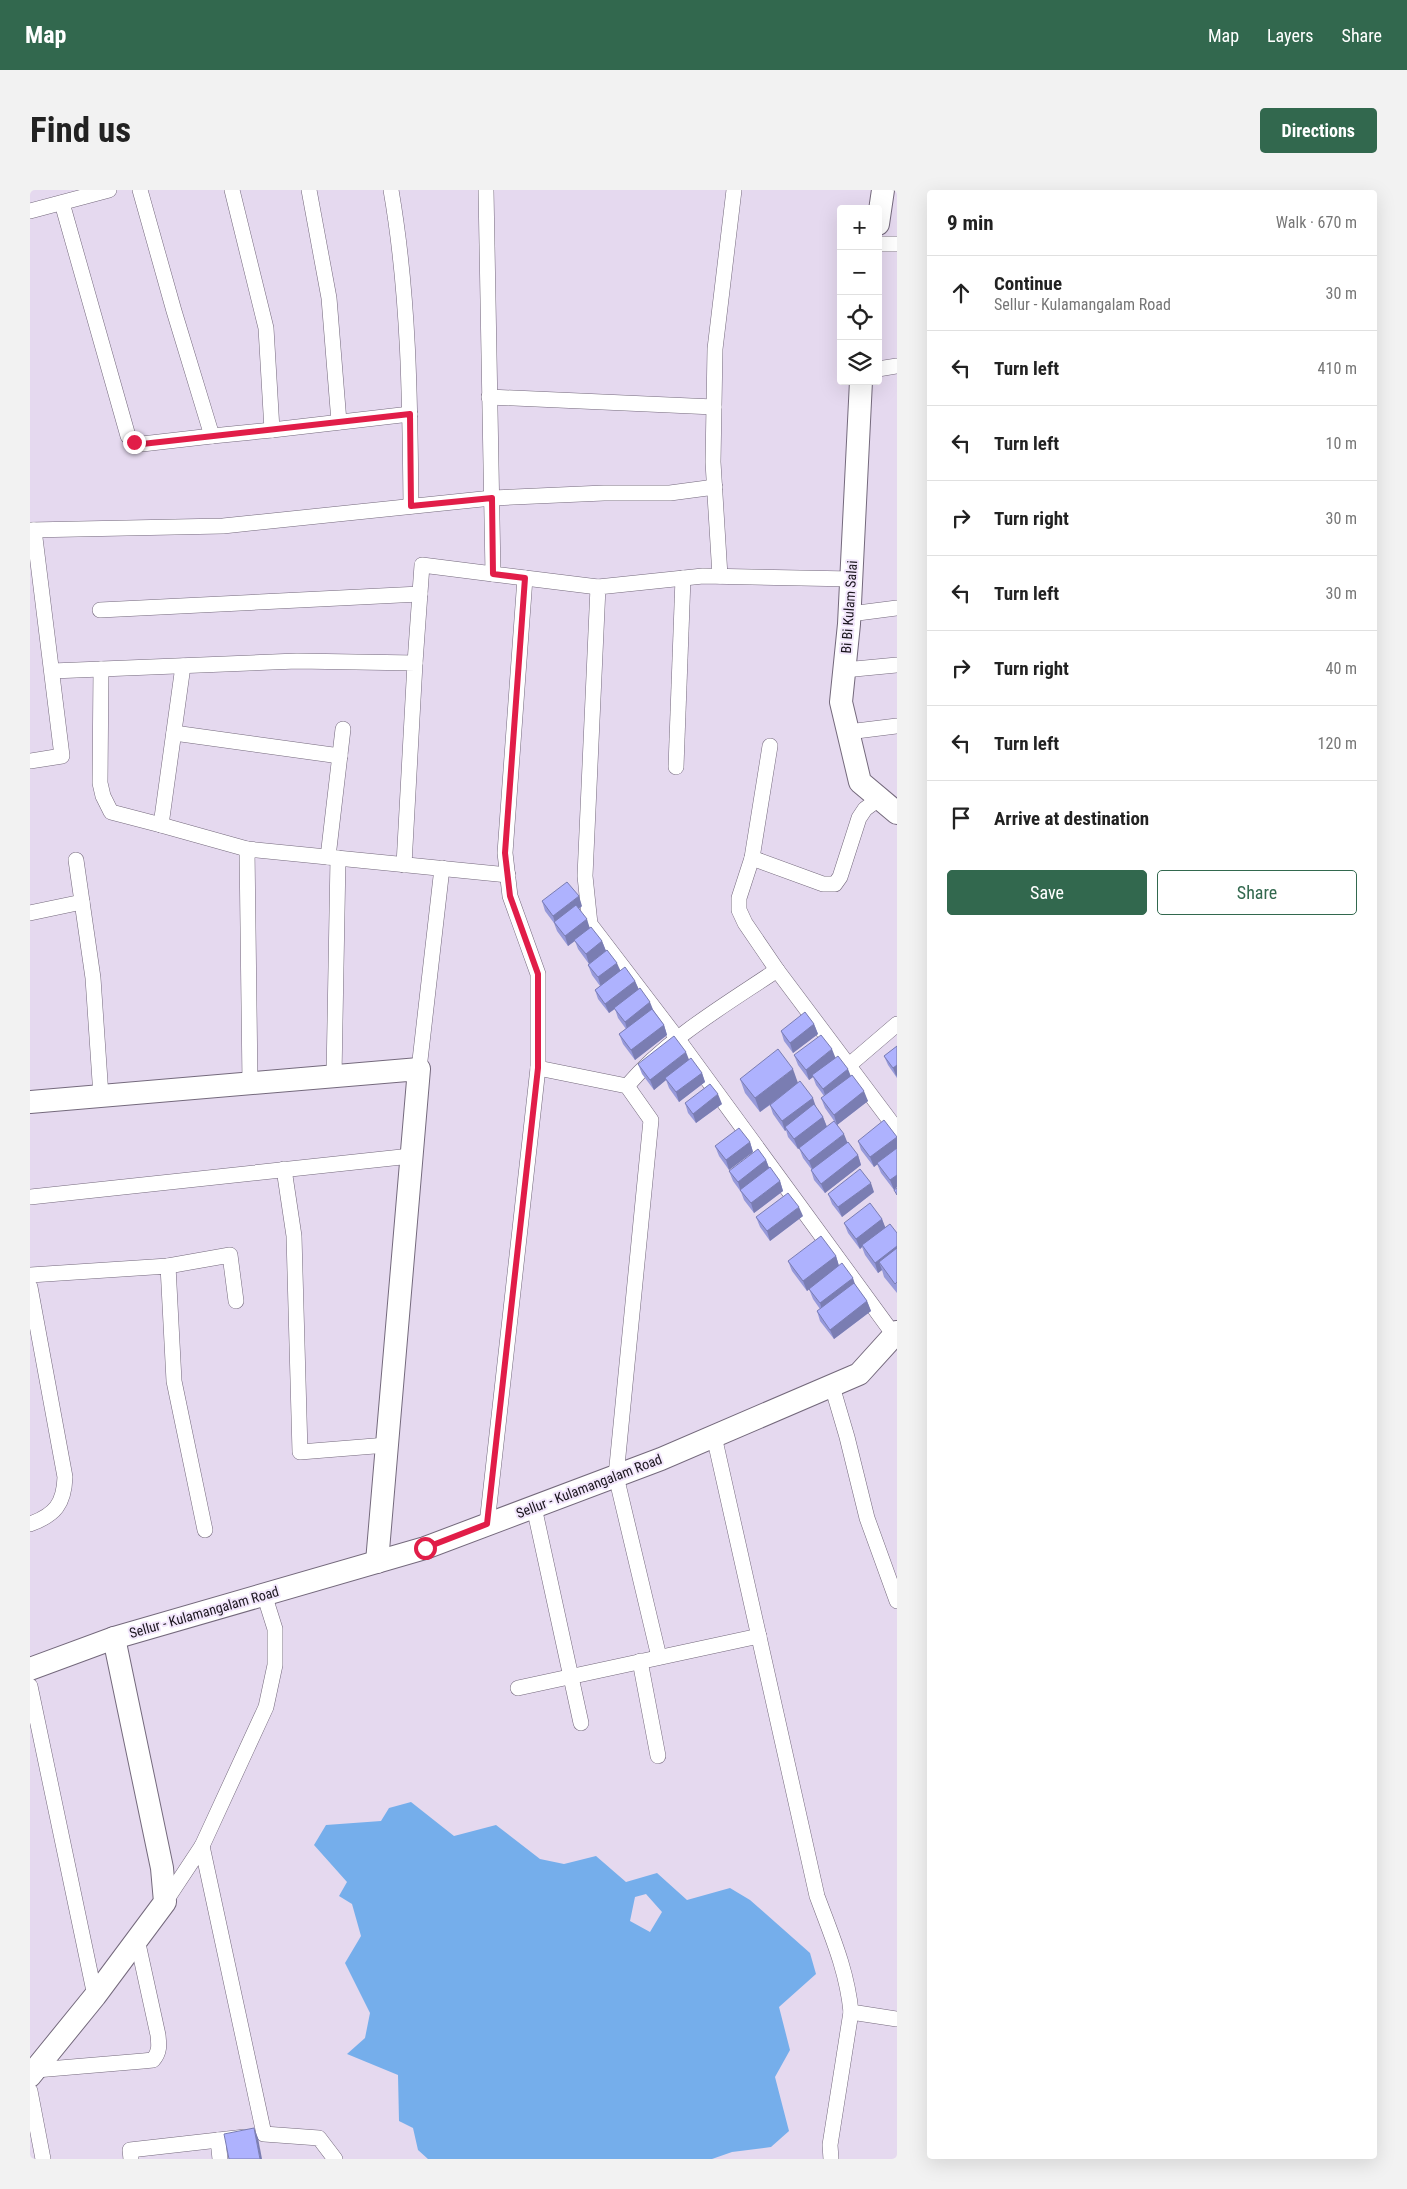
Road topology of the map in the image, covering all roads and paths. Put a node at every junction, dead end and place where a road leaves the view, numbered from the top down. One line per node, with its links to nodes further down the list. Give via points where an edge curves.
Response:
1 (109, 190): 9 (street)
2 (140, 190): 22 (street)
3 (232, 190): 21 (street, via 266,328)
4 (309, 190): 20 (street, via 329,298)
5 (391, 190): 19 (street, via 398,232 410,369)
6 (486, 190): 17 (street)
7 (734, 190): 18 (street, via 715,349)
8 (888, 194): 11 (street)
9 (62, 203): 10 (street); 22 (street, via 128,436 142,444)
10 (30, 211)
11 (882, 212)
12 (882, 244): 13 (street)
13 (897, 244)
14 (897, 366): 15 (street)
15 (882, 368)
16 (862, 385): 31 (street, Bi Bi Kulam Salai)
17 (489, 397): 18 (street); 24 (street)
18 (714, 407): 23 (street)
19 (410, 414): 20 (street); 25 (street)
20 (339, 422): 21 (street)
21 (272, 430): 22 (street)
22 (212, 436)
23 (714, 487): 24 (street, via 670,493); 28 (street)
24 (492, 498): 25 (street); 27 (street)
25 (411, 506): 26 (street, via 223,526)
26 (32, 530): 42 (street)
27 (493, 574): 29 (street); 33 (street, via 422,565)
28 (720, 576): 30 (street); 31 (street)
29 (525, 578): 32 (street); 60 (street, via 505,853)
30 (682, 578): 32 (street); 50 (street)
31 (852, 579): 36 (street, Bi Bi Kulam Salai)
32 (598, 587): 65 (street, via 585,876 590,924)
33 (420, 594): 35 (street); 37 (street)
34 (897, 608): 36 (street)
35 (100, 610)
36 (850, 614): 41 (street, Bi Bi Kulam Salai)
37 (415, 664): 39 (street, via 297,661); 58 (street)
38 (897, 664): 41 (street)
39 (183, 666): 40 (street); 46 (street)
40 (102, 669): 42 (street); 53 (street, via 100,783 103,796 111,812)
41 (844, 670): 45 (street, Bi Bi Kulam Salai, via 841,702)
42 (52, 671): 49 (street, via 62,756)
43 (897, 726): 45 (street)
44 (343, 729): 48 (street)
45 (848, 732): 51 (street, Bi Bi Kulam Salai, via 860,782)
46 (174, 733): 48 (street); 53 (street)
47 (770, 746): 56 (street)
48 (340, 756): 55 (street)
49 (30, 761)
50 (676, 767)
51 (880, 798): 52 (street, Bi Bi Kulam Salai); 56 (street, via 859,818 835,884 823,884)
52 (897, 813)
53 (161, 824): 54 (street)
54 (247, 849): 55 (street); 70 (street)
55 (333, 857): 58 (street); 69 (street)
56 (752, 858): 63 (street, via 739,898 739,910)
57 (76, 860): 61 (street)
58 (404, 865): 59 (street)
59 (442, 868): 60 (street); 68 (street)
60 (508, 875): 67 (street, via 510,896 538,974)
61 (82, 902): 62 (street); 72 (street, via 93,978)
62 (30, 913)
63 (777, 970): 65 (street); 66 (street)
64 (897, 1024): 66 (street)
65 (677, 1038): 71 (street, via 643,1067); 82 (street)
66 (848, 1066): 74 (street)
67 (538, 1068): 71 (street); 89 (street)
68 (419, 1069): 69 (street); 75 (street)
69 (334, 1076): 70 (street)
70 (250, 1084): 72 (street)
71 (627, 1086): 86 (street, via 651,1120)
72 (101, 1096): 73 (street)
73 (30, 1102)
74 (897, 1130)
75 (412, 1156): 76 (street); 85 (street)
76 (284, 1169): 77 (street); 85 (street, via 294,1236 300,1452)
77 (30, 1197)
78 (168, 1266): 79 (street); 81 (street, via 230,1256); 90 (street, via 174,1381)
79 (30, 1274)
80 (30, 1287): 88 (street, via 64,1477 64,1494 57,1507 44,1519)
81 (236, 1301)
82 (896, 1334): 83 (street, Sellur - Kulamangalam Road, via 859,1374)
83 (832, 1386): 84 (street, Sellur - Kulamangalam Road); 93 (street, via 867,1518)
84 (714, 1436): 86 (street, Sellur - Kulamangalam Road); 94 (street)
85 (387, 1445): 91 (street)
86 (616, 1476): 87 (street, Sellur - Kulamangalam Road); 96 (street)
87 (534, 1507): 89 (street, Sellur - Kulamangalam Road); 99 (street)
88 (30, 1524)
89 (487, 1524): 91 (street, Sellur - Kulamangalam Road)
90 (205, 1530)
91 (377, 1562): 92 (street, Sellur - Kulamangalam Road)
92 (264, 1594): 95 (street, Sellur - Kulamangalam Road); 104 (street, via 275,1629 275,1666 266,1708)
93 (897, 1601)
94 (759, 1636): 96 (street); 108 (street, via 817,1896 840,1957)
95 (114, 1638): 98 (street, Sellur - Kulamangalam Road); 105 (street, via 162,1868)
96 (659, 1657): 97 (street)
97 (640, 1661): 99 (street); 103 (street)
98 (30, 1669)
99 (572, 1676): 101 (street); 102 (street)
100 (30, 1686): 107 (street)
101 (518, 1688)
102 (581, 1723)
103 (658, 1756)
104 (202, 1846): 105 (street); 112 (street)
105 (165, 1902): 106 (street)
106 (137, 1939): 107 (street); 110 (street, via 158,2035 160,2048 157,2055 153,2060)
107 (95, 1996): 110 (street)
108 (851, 2012): 109 (street); 118 (street, via 830,2145)
109 (897, 2019)
110 (33, 2073)
111 (30, 2091): 114 (street)
112 (264, 2134): 113 (street); 117 (street, via 319,2138)
113 (218, 2140): 115 (street, via 130,2150); 116 (street)
114 (43, 2159)
115 (131, 2159)
116 (220, 2159)
117 (335, 2159)
118 (831, 2159)

